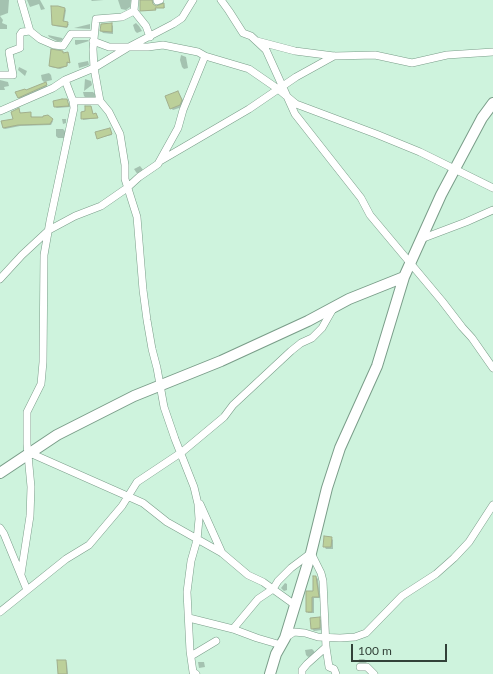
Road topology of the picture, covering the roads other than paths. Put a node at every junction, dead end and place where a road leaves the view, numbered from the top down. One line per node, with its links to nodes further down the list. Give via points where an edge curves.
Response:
1 (21, 0): 6 (street)
2 (135, 0): 5 (street)
3 (193, 0): 8 (street, via 182,18)
4 (221, 0): 9 (street, via 244,33)
5 (134, 11): 7 (street, via 122,17 96,19); 8 (street, via 146,26)
6 (30, 31): 7 (street, via 40,39 63,46 71,34); 15 (street, via 22,32 20,48 9,52 14,75)
7 (94, 37): 10 (street, via 109,48); 14 (street)
8 (150, 37): 10 (street)
9 (255, 40): 13 (street, via 295,51); 17 (street, via 266,50)
10 (127, 48): 12 (street, via 163,45 198,52); 14 (street)
11 (493, 52): 13 (street, via 447,55 412,63 375,55)
12 (205, 56): 17 (street, via 249,69); 23 (street, via 178,128)
13 (334, 56): 17 (street)
14 (94, 68): 16 (street); 20 (street)
15 (0, 75)
16 (65, 80): 19 (street); 22 (street, via 53,88)
17 (281, 87): 18 (street); 23 (street, via 249,109)
18 (288, 98): 24 (street, via 296,104 376,134); 30 (street, via 295,114)
19 (73, 101): 20 (street); 28 (street, via 74,108)
20 (100, 101): 25 (street, via 120,134)
21 (493, 103): 24 (street, via 482,118)
22 (0, 111)
23 (160, 161): 25 (street)
24 (455, 169): 26 (street); 29 (street)
25 (127, 188): 28 (street, via 101,206); 35 (street, via 137,217 146,312)
26 (493, 188)
27 (493, 210): 29 (street)
28 (49, 230): 32 (street); 37 (street, via 44,255 43,362 41,384 27,412)
29 (421, 239): 30 (street)
30 (410, 264): 31 (street); 34 (street, via 472,338)
31 (404, 277): 33 (street); 45 (street, via 377,366 340,448)
32 (0, 279)
33 (334, 307): 35 (street, via 221,361); 36 (street, via 322,328 312,338 291,351 233,404 224,417)
34 (493, 368)
35 (160, 386): 36 (street, via 164,407); 37 (street, via 134,396)
36 (180, 452): 39 (street); 40 (street, via 137,482)
37 (29, 453): 38 (street); 40 (street); 46 (street, via 30,516)
38 (0, 473)
39 (195, 491): 43 (street, via 199,519); 44 (street)
40 (128, 496): 43 (street, via 143,503 167,522); 48 (street, via 89,545 66,559)
41 (493, 505): 53 (street, via 469,542 454,558 436,574 402,596 366,633 354,637)
42 (0, 528): 46 (street)
43 (197, 540): 44 (street); 51 (street, via 187,592)
44 (222, 553): 47 (street, via 248,575)
45 (311, 553): 47 (street, via 291,568); 49 (street); 53 (street, via 323,581)
46 (21, 574): 48 (street)
47 (273, 589): 49 (street); 52 (street, via 258,599)
48 (27, 590): 50 (street)
49 (295, 605): 55 (street)
50 (0, 612)
51 (189, 618): 52 (street); 57 (street)
52 (233, 629): 55 (street, via 257,638)
53 (325, 638): 55 (street, via 298,632 292,633); 56 (street)
54 (216, 641): 57 (street)
55 (283, 642): 60 (street)
56 (326, 647): 61 (street, via 307,664); 62 (street, via 329,666)
57 (190, 656): 59 (street, via 193,672)
58 (360, 666): 63 (street, via 367,667)
59 (196, 674)
60 (270, 674)
61 (302, 674)
62 (336, 674)
63 (374, 674)

